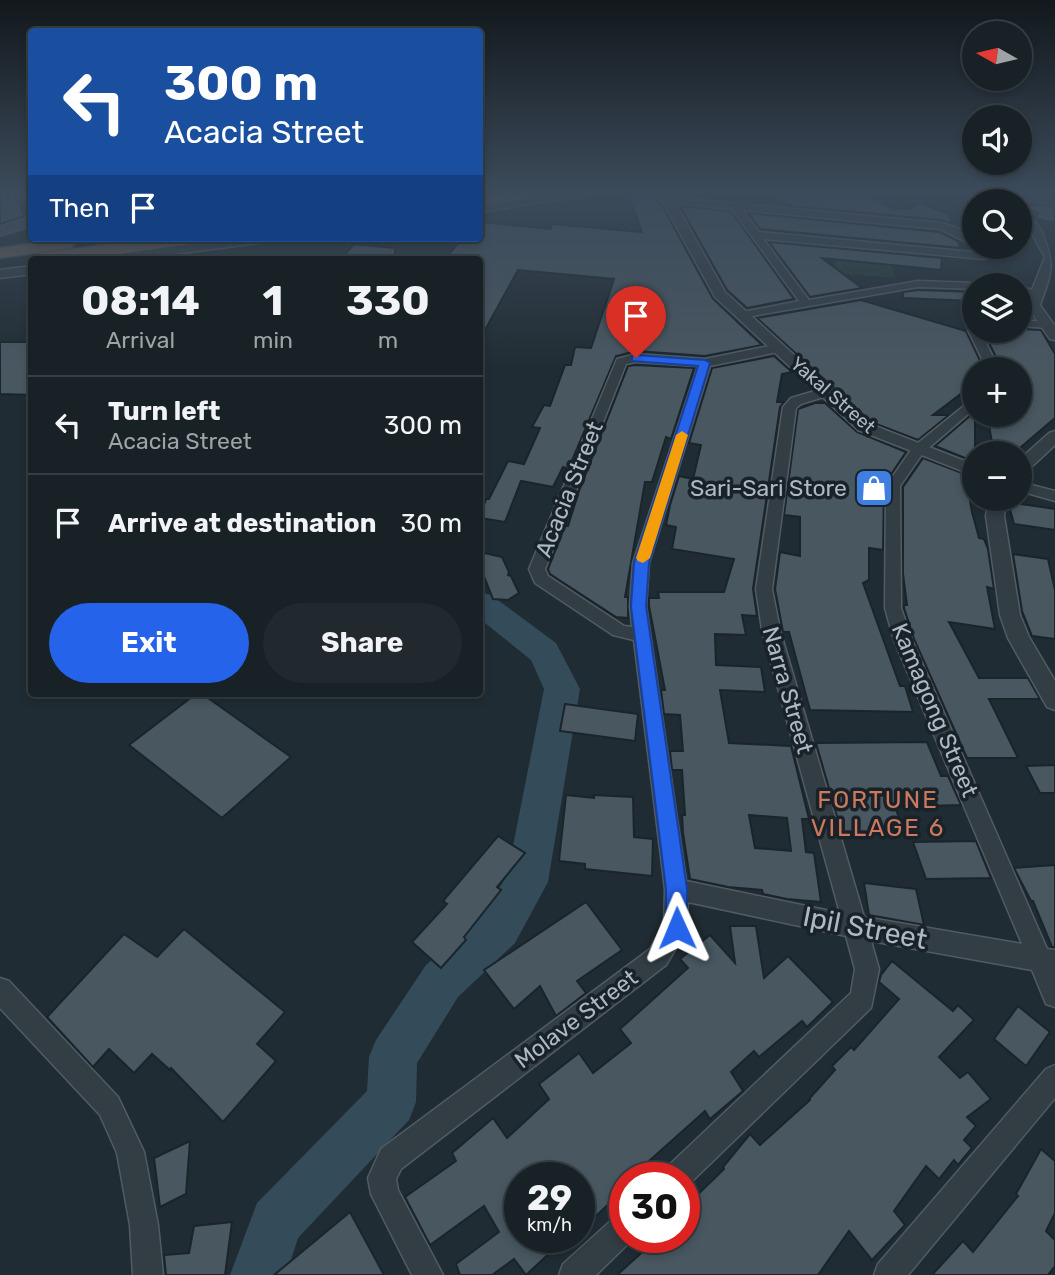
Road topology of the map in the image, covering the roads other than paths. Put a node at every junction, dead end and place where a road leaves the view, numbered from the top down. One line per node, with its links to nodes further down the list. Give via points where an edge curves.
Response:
1 (18, 250): 9 (highway)
2 (105, 250): 10 (highway)
3 (173, 250): 11 (street)
4 (696, 250): 20 (street, Yakal Street, via 720,294)
5 (767, 250): 19 (street)
6 (866, 250): 14 (street)
7 (967, 250): 14 (street)
8 (1047, 250): 18 (street, via 1051,257)
9 (0, 253)
10 (63, 256)
11 (133, 256)
12 (28, 261): 13 (highway)
13 (0, 265)
14 (977, 266): 19 (street, via 918,284)
15 (28, 270): 16 (street)
16 (0, 274)
17 (1032, 291): 18 (street)
18 (1038, 292): 22 (street, via 1034,305)
19 (806, 303): 20 (street)
20 (741, 315): 24 (street, Yakal Street)
21 (1032, 323): 22 (street)
22 (1047, 324): 23 (street)
23 (1055, 336)
24 (779, 348): 25 (street, Acacia Street); 26 (street, Yakal Street)
25 (705, 363): 35 (street, Molave Street, via 641,563); 35 (street, Acacia Street, via 636,358 621,362 537,569 541,579 619,631)
26 (825, 393): 29 (street, Yakal Street, via 864,427); 38 (street, Narra Street, via 790,407 764,589 771,630)
27 (962, 412): 29 (street, Kamagong Street)
28 (1055, 436): 30 (street)
29 (918, 450): 31 (street, Yakal Street); 39 (street, Kamagong Street, via 892,492 893,608 903,640)
30 (1032, 457)
31 (962, 466)
32 (1032, 489): 33 (street)
33 (1055, 496)
34 (996, 511): 36 (street, via 1010,615)
35 (641, 635): 37 (street, Molave Street)
36 (1055, 701)
37 (676, 889): 38 (street, Ipil Street); 46 (street, Molave Street, via 677,928 658,957 391,1159 382,1178 385,1194)
38 (855, 927): 39 (street, Ipil Street); 43 (street, Narra Street, via 867,969 862,999)
39 (1048, 962): 41 (street, Kamagong Street)
40 (0, 990): 45 (street, via 109,1106 130,1152)
41 (1055, 995)
42 (1055, 1078): 48 (street)
43 (693, 1162)
44 (609, 1242): 47 (street)
45 (148, 1275)
46 (428, 1275)
47 (574, 1275)
48 (889, 1275)

